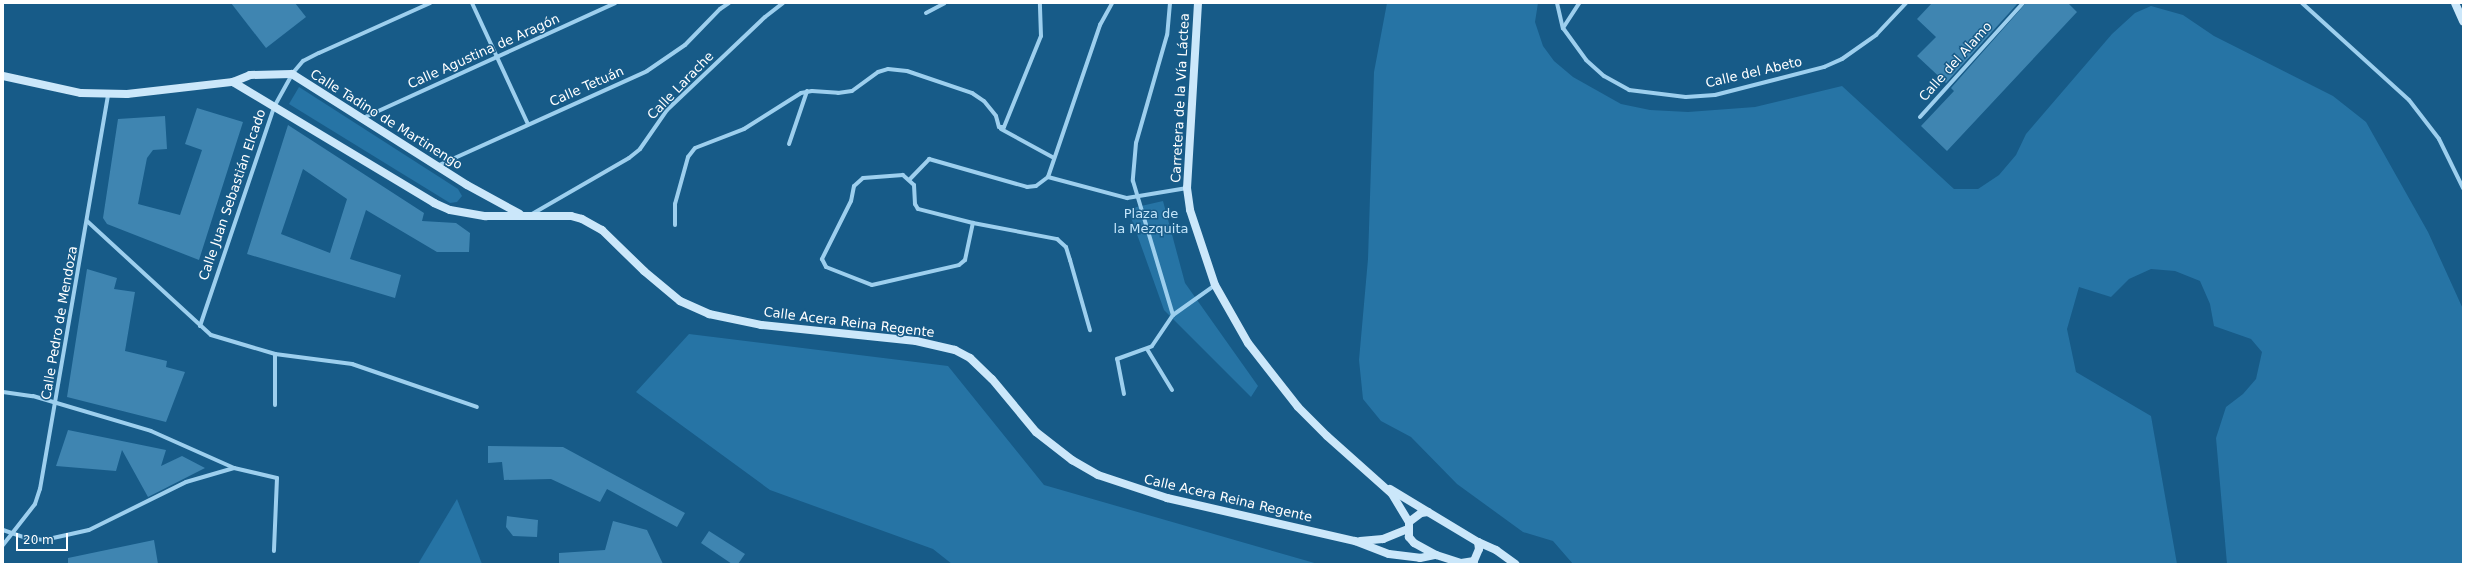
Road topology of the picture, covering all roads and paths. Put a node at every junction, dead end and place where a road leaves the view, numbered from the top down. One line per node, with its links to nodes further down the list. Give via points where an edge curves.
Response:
1 (430, 3): 21 (street, Calle Juan Sebastián Elcado, via 303,61)
2 (472, 3): 20 (street)
3 (615, 3): 20 (street, Calle Agustina de Aragón)
4 (729, 3): 29 (street, Calle Tetuán, via 669,58 647,71)
5 (783, 3): 40 (street, Calle Larache, via 667,110 640,149 629,158)
6 (945, 3): 17 (street)
7 (1040, 3): 30 (street, via 1041,36 1038,46)
8 (1112, 3): 32 (street, via 1100,25)
9 (1170, 3): 38 (street, via 1167,35 1136,143 1133,181)
10 (1198, 3): 36 (street, Carretera de la Vía Láctea)
11 (1558, 3): 19 (street, Calle del Abeto)
12 (1579, 3): 19 (street)
13 (1906, 3): 19 (street, Calle del Abeto, via 1876,35 1842,59 1824,67 1715,95 1664,96 1629,90 1604,76 1586,60)
14 (2023, 3): 27 (street, Calle del Alamo)
15 (2302, 3): 37 (street, via 2409,100 2439,140)
16 (2456, 3): 18 (street)
17 (926, 14)
18 (2463, 20)
19 (1563, 28)
20 (497, 57): 28 (street, Calle Agustina de Aragón); 29 (street)
21 (292, 74): 23 (street, Calle Tadino de Martinengo, via 250,75); 26 (street, Calle Juan Sebastián Elcado); 28 (street, Calle Tadino de Martinengo)
22 (3, 76): 25 (street, Calle Tadino de Martinengo, via 82,93)
23 (233, 82): 25 (street, Calle Tadino de Martinengo); 26 (street)
24 (807, 91): 30 (street, via 838,93 852,90 878,72 888,69 907,71 972,93 984,101 996,116 997,125); 31 (street); 43 (street, via 744,130 695,148 688,157 675,204)
25 (108, 94): 41 (street, Calle Pedro de Mendoza)
26 (274, 107): 39 (street, via 450,210 485,216); 46 (street, Calle Juan Sebastián Elcado)
27 (1920, 117)
28 (362, 118): 33 (street, Calle Tadino de Martinengo)
29 (528, 124): 33 (street, Calle Tetuán)
30 (1001, 129): 32 (street)
31 (789, 144)
32 (1054, 158): 34 (street)
33 (437, 166): 39 (street, Calle Tadino de Martinengo)
34 (1048, 176): 35 (street, via 1036,186 1027,187 929,159); 38 (street, via 1128,198)
35 (910, 179): 42 (street, via 914,185 915,204 918,209); 42 (street, via 903,175 857,180 839,228 825,250 822,259 826,267 872,285 950,269 965,260)
36 (1187, 188): 38 (street); 44 (street, Carretera de la Vía Láctea, via 1190,210)
37 (2463, 188)
38 (1137, 198): 45 (street)
39 (521, 215): 40 (street)
40 (530, 215): 62 (street, Calle Acera Reina Regente, via 571,216 602,230 644,271 680,301 709,314 761,325 916,341 955,350 970,358 988,375 1036,432 1072,460 1098,474 1167,498)
41 (87, 221): 46 (street); 53 (street, Calle Pedro de Mendoza)
42 (973, 223): 47 (street, via 1057,239 1066,248)
43 (675, 225)
44 (1215, 285): 45 (street); 57 (street, Carretera de la Vía Láctea, via 1248,343 1298,407)
45 (1174, 315): 48 (street, via 1157,341)
46 (200, 326): 49 (street, via 211,335)
47 (1090, 330)
48 (1147, 349): 50 (street); 52 (street, via 1116,359)
49 (275, 354): 54 (street); 55 (street, via 352,364)
50 (1172, 390)
51 (3, 392): 53 (street)
52 (1124, 394)
53 (56, 403): 56 (street, via 151,431); 61 (street, Calle Pedro de Mendoza, via 35,504)
54 (275, 405)
55 (477, 407)
56 (234, 468): 61 (street, via 186,482 89,530 44,540); 65 (street, via 277,478)
57 (1384, 486): 58 (street); 59 (street, via 1399,503)
58 (1428, 512): 59 (street, Calle Acera Reina Regente, via 1421,513); 63 (street)
59 (1409, 525): 62 (street, Calle Acera Reina Regente, via 1382,539); 66 (street, via 1414,543)
60 (3, 530): 61 (street)
61 (12, 534): 64 (street, Calle Pedro de Mendoza)
62 (1355, 541): 66 (street, Calle Acera Reina Regente, via 1404,557)
63 (1478, 542): 67 (street, via 1478,555); 69 (street, via 1496,550)
64 (3, 545)
65 (274, 551)
66 (1436, 555): 67 (street)
67 (1468, 564): 68 (street)
68 (1472, 564)
69 (1515, 564)

